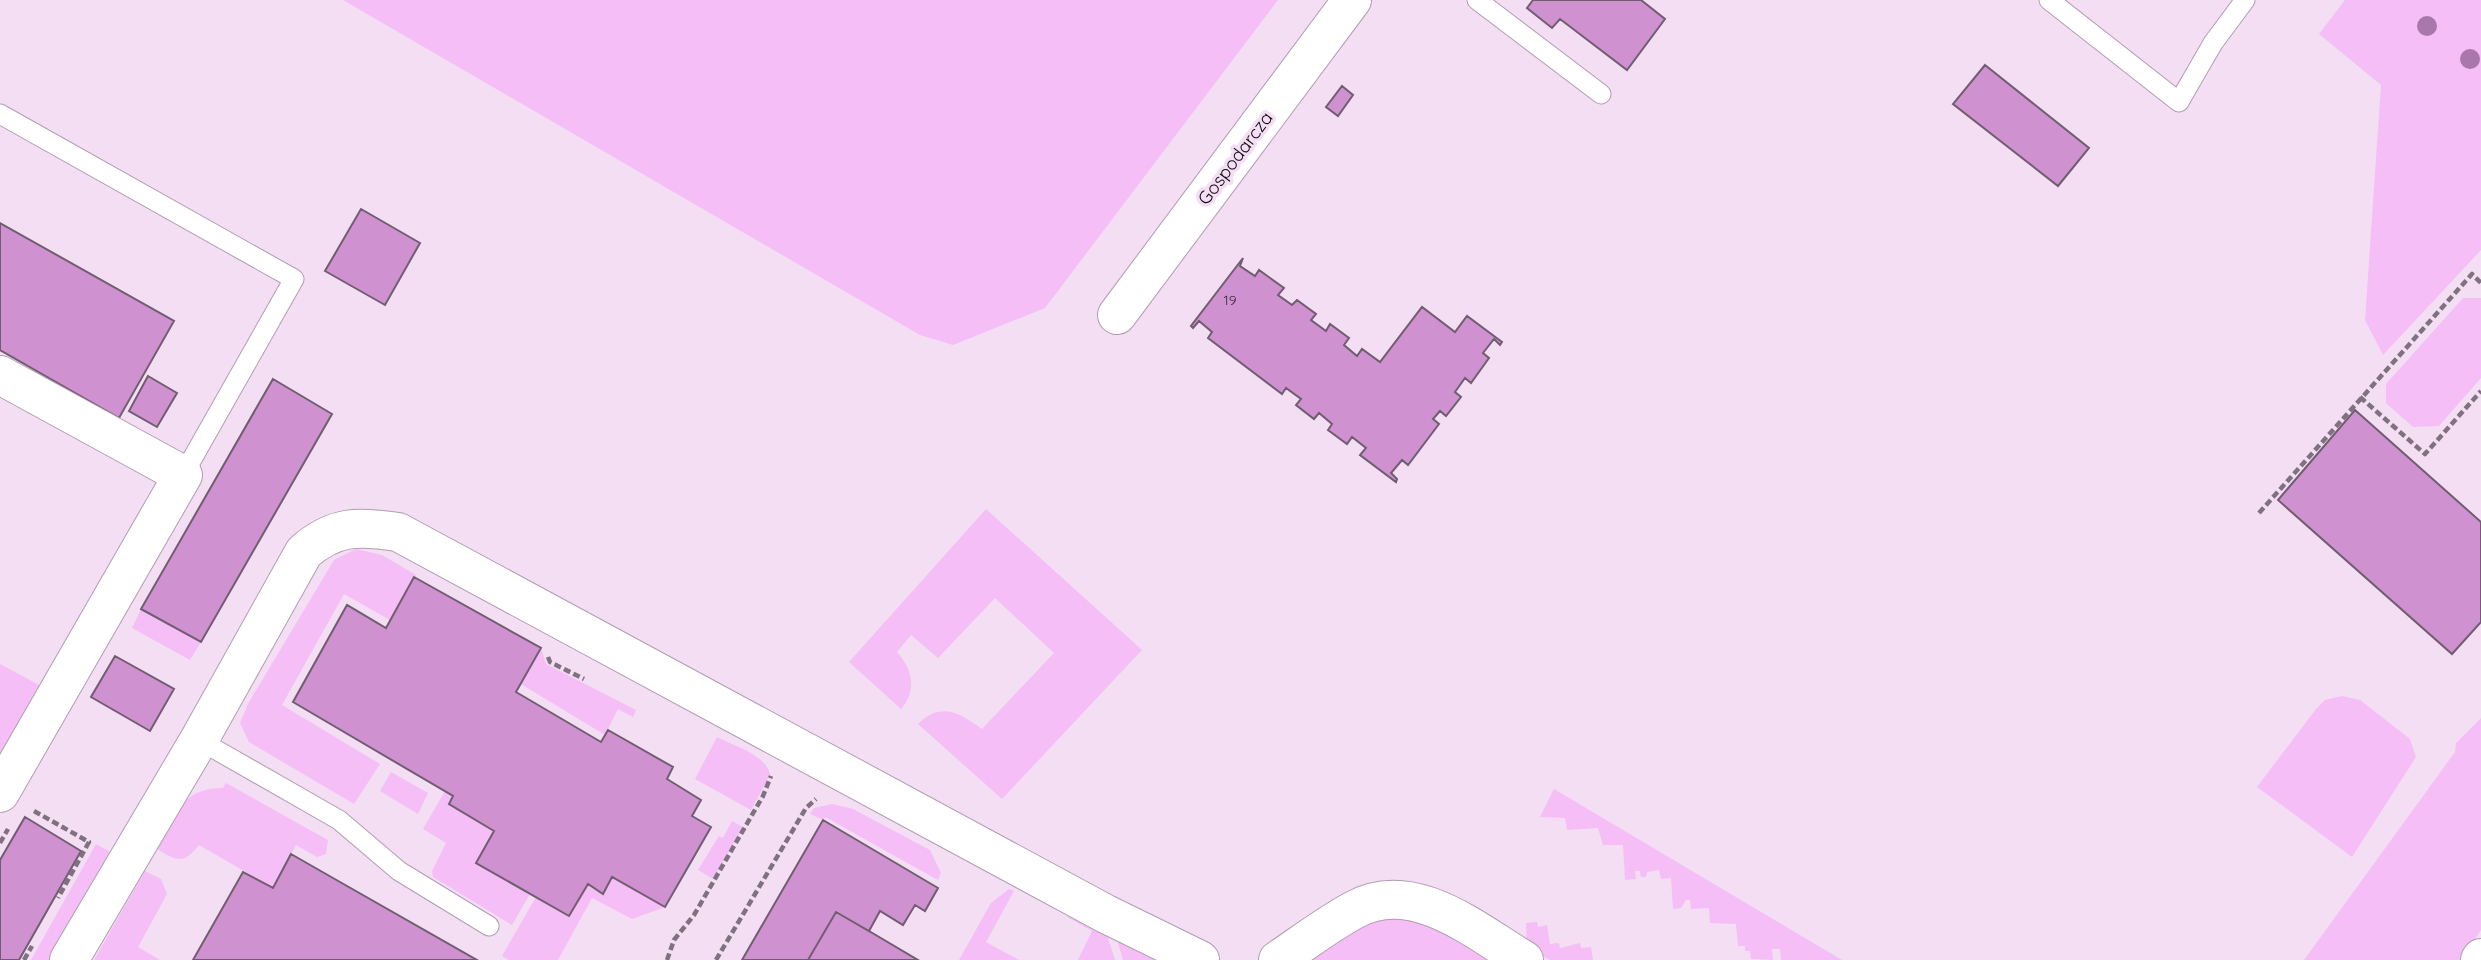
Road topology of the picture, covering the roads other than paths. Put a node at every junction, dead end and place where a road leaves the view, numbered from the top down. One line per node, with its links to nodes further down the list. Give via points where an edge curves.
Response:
1 (1352, 0): 7 (street, Gospodarcza)
2 (1477, 0): 5 (lane)
3 (2049, 0): 4 (lane, via 2179,102 2213,43)
4 (2245, 0)
5 (1601, 94)
6 (0, 114): 9 (lane, via 294,279)
7 (1117, 315)
8 (0, 375): 9 (street)
9 (183, 475): 11 (street)
10 (199, 740): 12 (lane, via 339,820 399,871); 13 (street); 14 (street, via 304,552 328,534 349,528 398,531 1106,914)
11 (12, 810)
12 (489, 926)
13 (69, 960)
14 (1200, 960)
15 (1278, 960): 16 (street, via 1356,908 1387,898 1410,899 1450,916)
16 (1524, 960)

